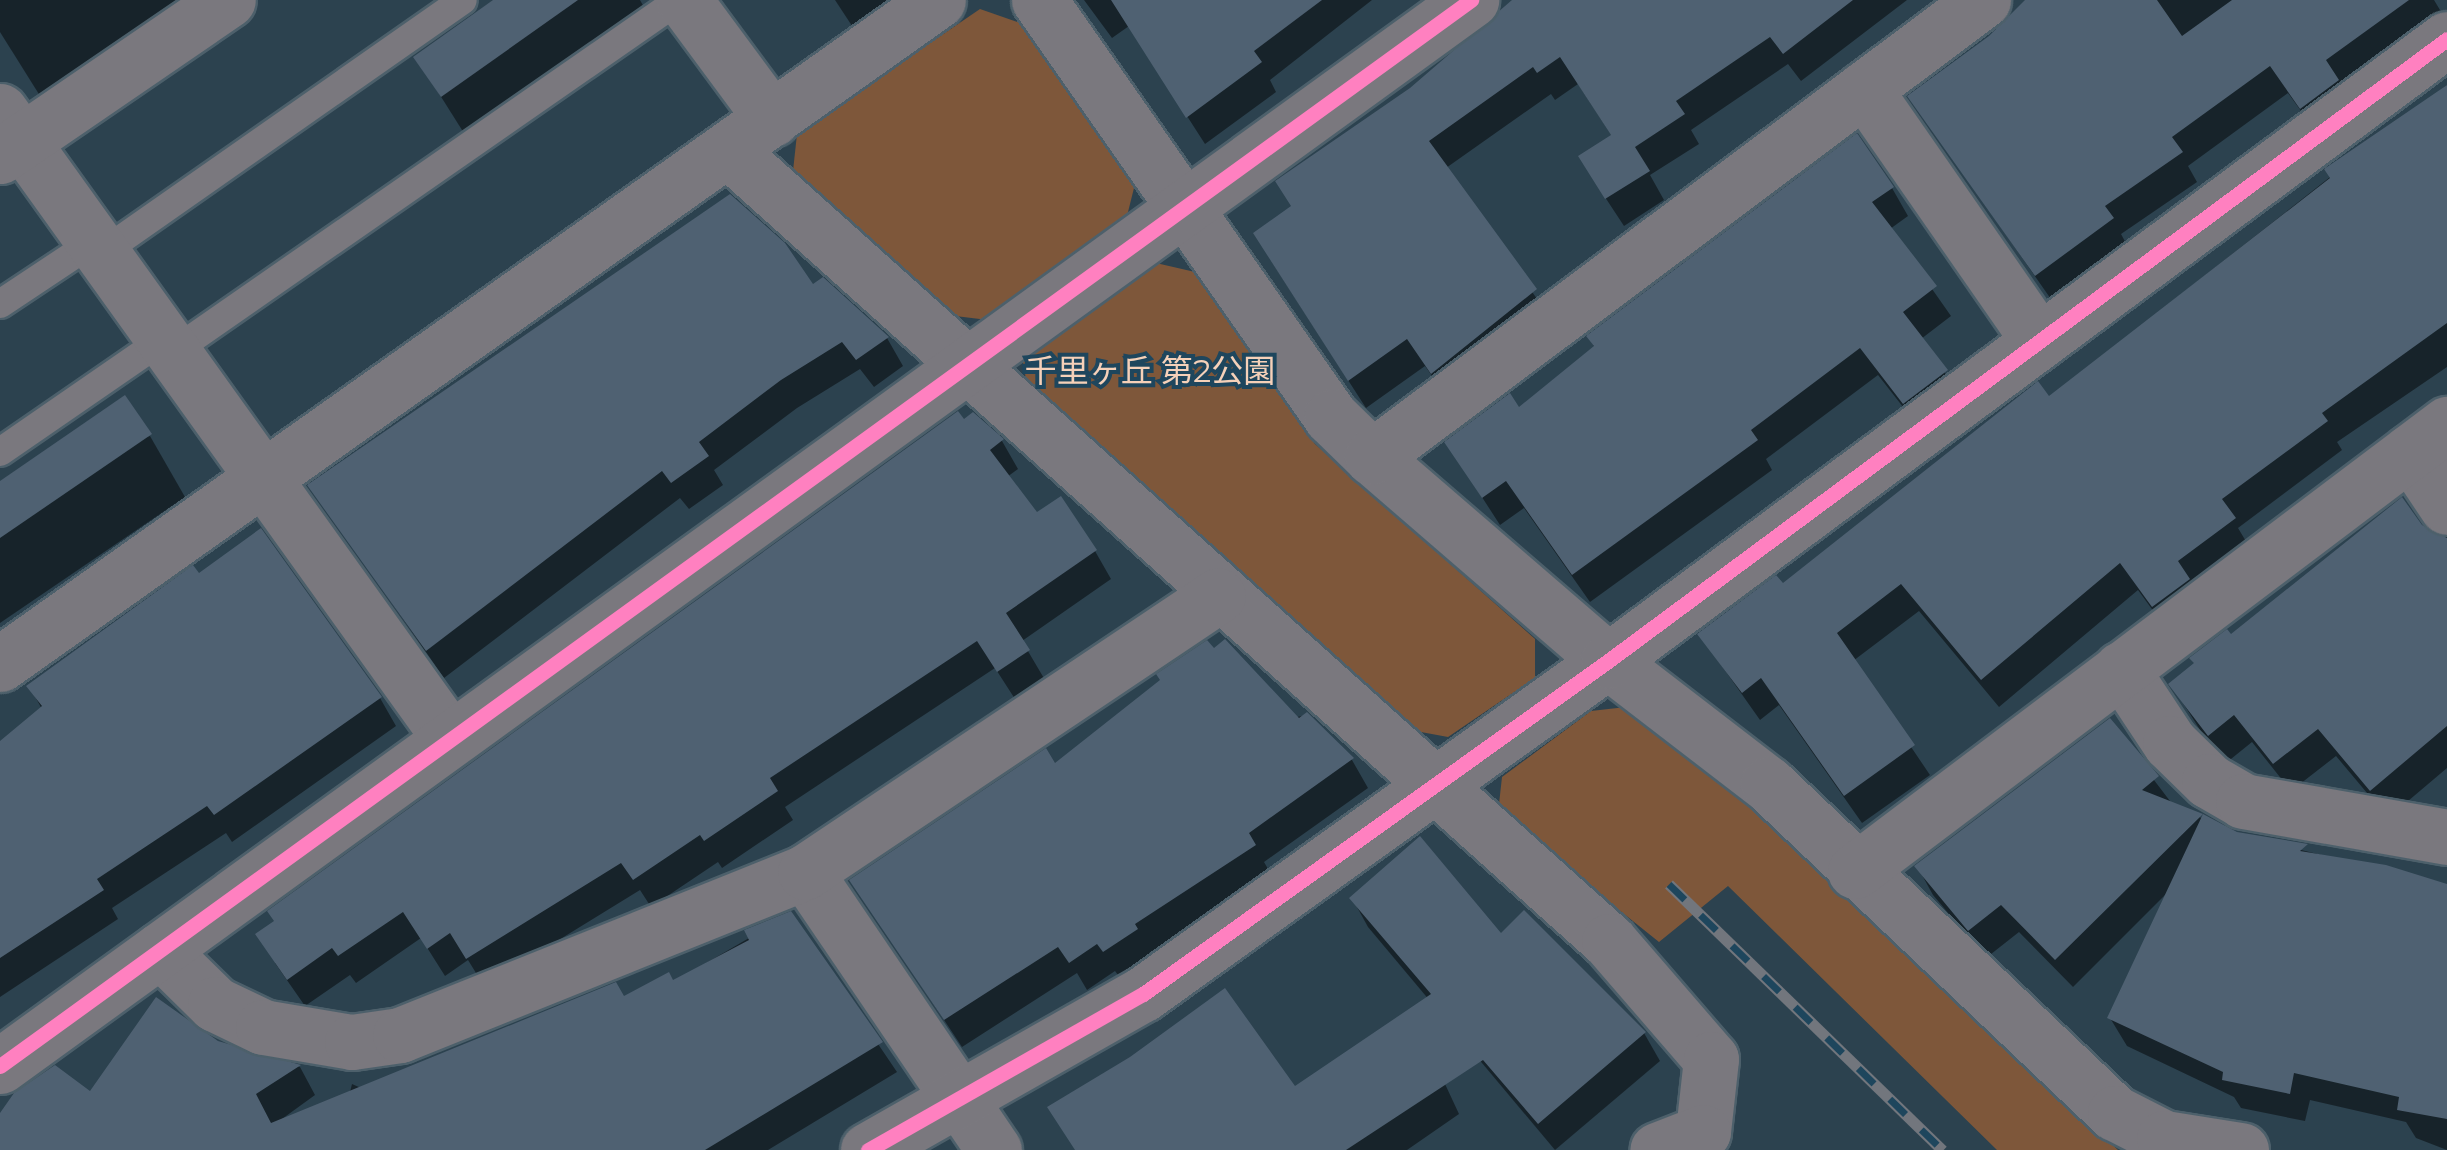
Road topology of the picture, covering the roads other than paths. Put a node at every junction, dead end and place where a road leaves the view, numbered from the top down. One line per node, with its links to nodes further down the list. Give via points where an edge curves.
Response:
1 (228, 0): 11 (street)
2 (463, 0): 14 (lane)
3 (682, 0): 10 (street); 17 (lane)
4 (938, 0): 10 (street)
5 (1038, 0): 13 (street)
6 (1471, 0): 13 (street)
7 (1983, 0): 9 (street)
8 (2447, 40): 16 (street)
9 (1864, 90): 16 (street); 21 (street)
10 (772, 119): 12 (street)
11 (8, 136): 14 (street)
12 (728, 150): 18 (street); 22 (street)
13 (1187, 206): 18 (street); 21 (street, via 1331,417)
14 (99, 246): 15 (lane); 17 (street)
15 (0, 304)
16 (2039, 340): 25 (street)
17 (170, 344): 20 (lane); 22 (street)
18 (968, 360): 24 (street); 28 (street)
19 (2429, 438): 23 (street); 27 (street)
20 (0, 452)
21 (1372, 457): 25 (street)
22 (263, 478): 26 (street); 28 (street)
23 (2447, 507)
24 (1218, 595): 29 (street); 32 (street)
25 (1608, 661): 29 (street); 31 (street, via 1768,784)
26 (0, 664)
27 (2121, 668): 30 (street, via 2170,743 2209,781 2243,801); 31 (street)
28 (449, 738): 33 (street)
29 (1436, 787): 35 (street, via 1144,994); 38 (street, via 1609,941 1711,1059 1703,1132)
30 (2447, 838)
31 (1855, 871): 39 (street, via 2115,1113 2164,1138)
32 (805, 872): 33 (street, via 400,1034 352,1042 264,1027 216,1004); 35 (street)
33 (160, 950): 34 (street)
34 (0, 1066)
35 (962, 1102): 36 (street); 37 (street)
36 (868, 1150)
37 (994, 1150)
38 (1658, 1150)
39 (2241, 1150)

